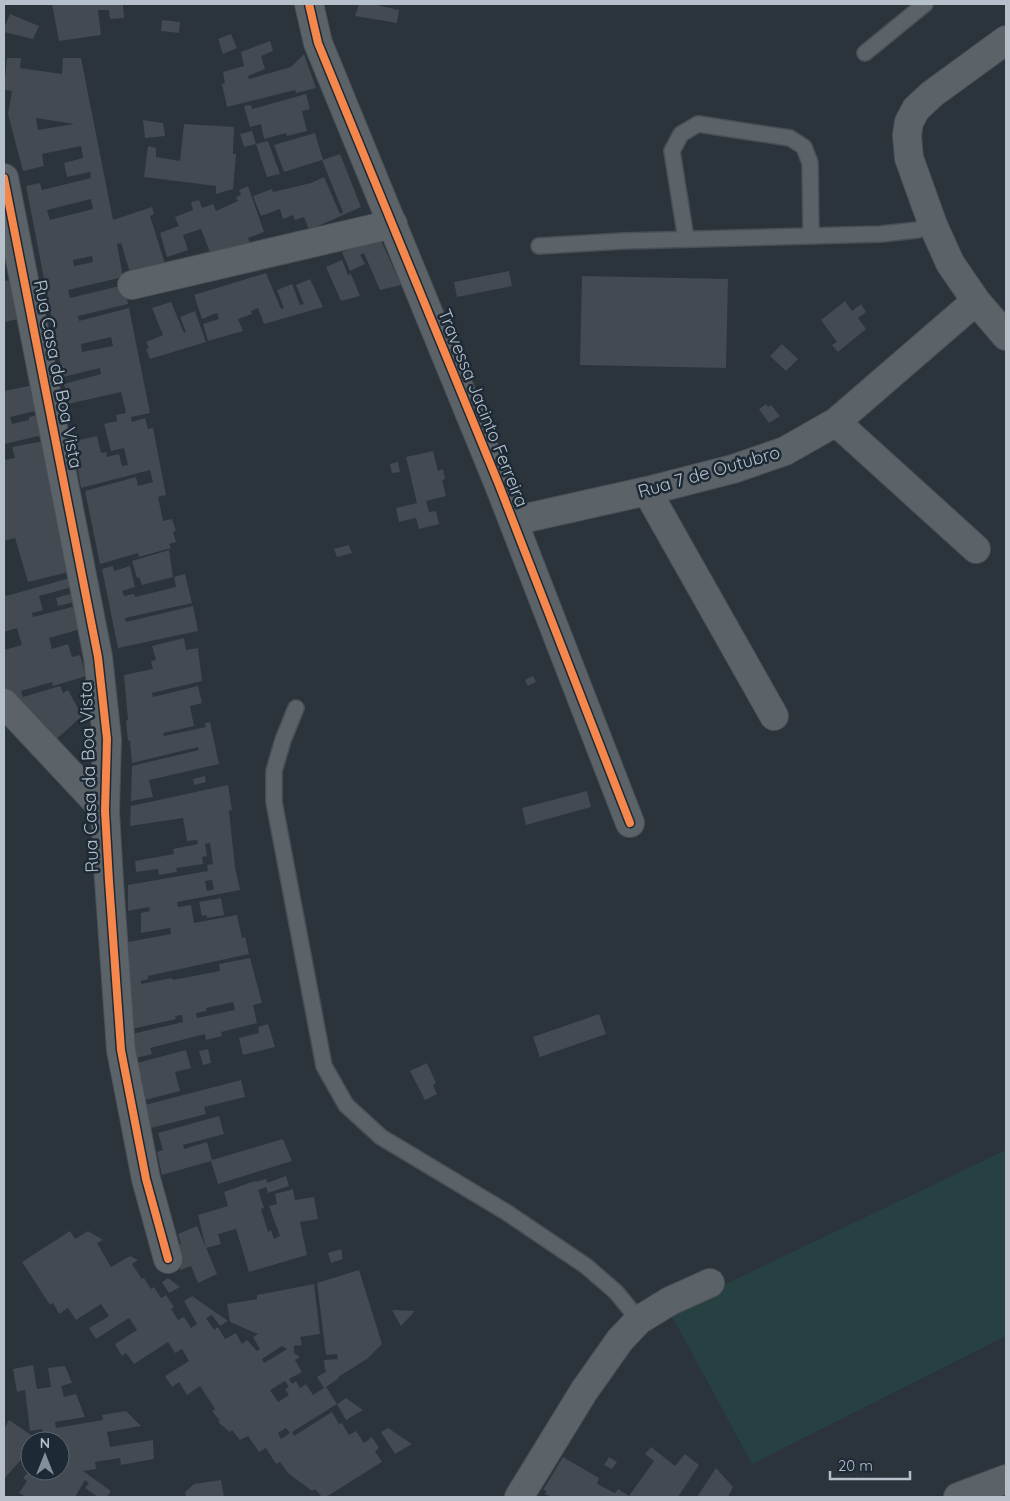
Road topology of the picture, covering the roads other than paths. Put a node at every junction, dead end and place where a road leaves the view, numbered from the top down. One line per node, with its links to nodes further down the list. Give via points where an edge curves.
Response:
1 (309, 4): 6 (street, Travessa Jacinto Ferreira, via 318,43)
2 (925, 4): 4 (lane)
3 (1006, 40): 7 (street, via 932,94 916,109 909,122 909,158)
4 (865, 53)
5 (4, 178): 21 (street, Rua Casa da Boa Vista, via 98,656 106,739)
6 (392, 224): 11 (street); 16 (street, Travessa Jacinto Ferreira)
7 (932, 225): 8 (lane, via 901,233); 12 (street, via 950,263)
8 (811, 236): 9 (lane); 9 (lane, via 810,163 804,147 790,138 698,124 681,134 672,151)
9 (686, 239): 10 (lane)
10 (539, 246)
11 (132, 285)
12 (976, 301): 13 (street); 14 (street, Rua 7 de Outubro)
13 (1006, 336)
14 (836, 422): 15 (street, Rua 7 de Outubro, via 785,451); 17 (street)
15 (647, 492): 16 (street, Rua 7 de Outubro); 20 (street)
16 (513, 521): 22 (street, Travessa Jacinto Ferreira)
17 (976, 549)
18 (4, 703): 21 (street)
19 (296, 708): 25 (lane, via 274,771 274,802 324,1066 346,1105 381,1137 506,1212 586,1266 616,1292)
20 (774, 716)
21 (105, 811): 23 (street, Rua Casa da Boa Vista, via 121,1050 146,1178)
22 (630, 823)
23 (168, 1259)
24 (710, 1283): 25 (street, via 670,1301)
25 (639, 1320): 27 (street, via 620,1340 584,1391)
26 (1006, 1479): 28 (street)
27 (519, 1497)
28 (958, 1497)

